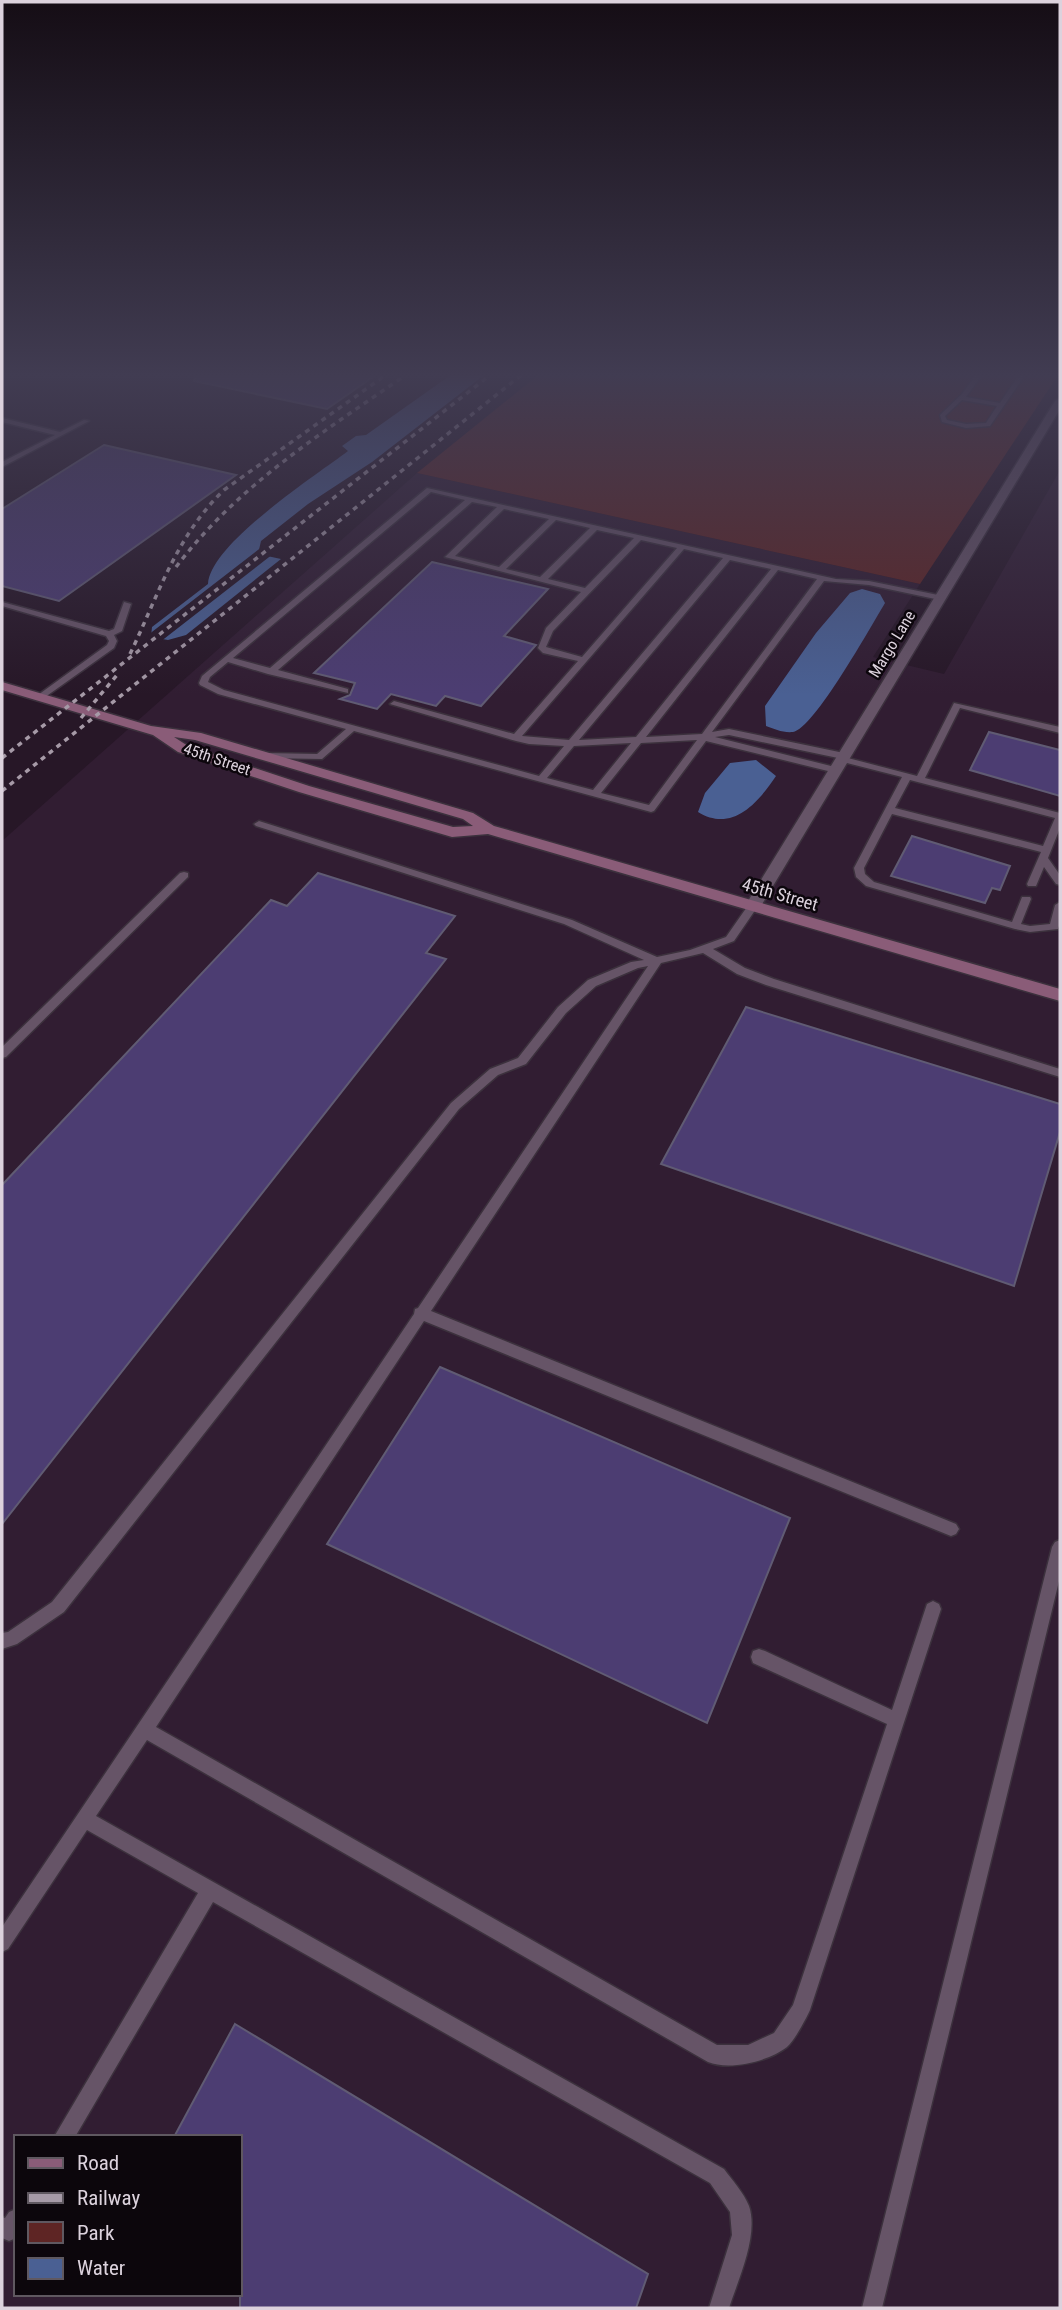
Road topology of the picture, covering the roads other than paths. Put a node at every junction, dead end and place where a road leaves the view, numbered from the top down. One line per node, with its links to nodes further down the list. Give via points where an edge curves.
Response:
1 (1012, 480): 14 (street, Margo Lane)
2 (470, 499): 3 (lane); 18 (lane, via 430,490); 20 (lane)
3 (502, 507): 4 (lane); 10 (lane, via 449,557)
4 (555, 518): 5 (lane); 10 (lane)
5 (596, 527): 6 (lane); 12 (lane)
6 (639, 537): 7 (lane); 13 (lane)
7 (682, 547): 8 (lane); 19 (lane)
8 (728, 557): 9 (lane); 31 (lane)
9 (776, 568): 11 (lane); 30 (lane)
10 (500, 570): 12 (lane)
11 (821, 578): 14 (lane); 28 (lane)
12 (542, 580): 13 (lane)
13 (587, 591): 19 (lane, via 549,630 542,648)
14 (940, 598): 33 (street, Margo Lane)
15 (2, 604): 17 (lane)
16 (127, 604): 17 (lane, via 118,631)
17 (109, 634): 23 (lane, via 111,646)
18 (227, 659): 20 (lane); 25 (lane, via 206,676 203,683 208,688)
19 (584, 660): 29 (lane)
20 (271, 672): 22 (lane)
21 (2, 686): 23 (main road, 45th Street)
22 (345, 691)
23 (41, 697): 26 (main road, 45th Street)
24 (394, 704): 29 (lane)
25 (352, 728): 32 (lane, via 318,757); 35 (lane)
26 (150, 730): 32 (main road, 45th Street, via 196,736); 41 (main road, 45th Street, via 183,749 304,789 452,831)
27 (1060, 730): 36 (lane, via 957,705)
28 (703, 737): 30 (lane); 33 (lane); 33 (lane, via 729,732 757,736); 37 (lane, via 651,809)
29 (516, 738): 31 (lane)
30 (641, 740): 31 (lane); 37 (lane)
31 (569, 743): 35 (lane)
32 (263, 756): 41 (main road, 45th Street, via 468,816)
33 (841, 762): 34 (lane); 48 (street, Margo Lane)
34 (907, 776): 36 (lane); 38 (lane)
35 (541, 779): 37 (lane)
36 (920, 779): 39 (lane)
37 (596, 794)
38 (890, 810): 42 (lane); 49 (lane, via 859,868 864,880)
39 (1060, 816): 42 (lane)
40 (259, 824): 51 (lane, via 568,922)
41 (489, 830): 48 (main road, 45th Street)
42 (1045, 854): 44 (lane); 45 (lane)
43 (184, 875): 53 (lane)
44 (1060, 882)
45 (1032, 884)
46 (1026, 899): 49 (lane)
47 (1060, 905): 49 (lane, via 1054,927)
48 (753, 906): 50 (lane, via 730,939); 52 (main road, 45th Street)
49 (1015, 926)
50 (705, 948): 51 (lane); 54 (lane, via 741,971 770,982)
51 (657, 961): 55 (lane); 59 (lane, via 592,983 562,1010 522,1060 495,1072 454,1106 58,1607)
52 (1060, 995)
53 (2, 1054)
54 (1060, 1073)
55 (420, 1313): 56 (lane); 62 (lane)
56 (951, 1529)
57 (1060, 1547): 70 (lane)
58 (933, 1609): 61 (lane)
59 (2, 1641)
60 (759, 1657): 61 (lane)
61 (896, 1720): 62 (lane, via 801,2010 781,2040 749,2055 715,2055)
62 (144, 1729): 63 (lane)
63 (84, 1819): 64 (lane); 65 (lane)
64 (210, 1890): 66 (lane); 69 (lane, via 718,2176 740,2209 742,2235)
65 (2, 1943)
66 (65, 2135)
67 (14, 2222): 68 (lane, via 9,2231)
68 (2, 2227)
69 (719, 2308)
70 (872, 2308)

